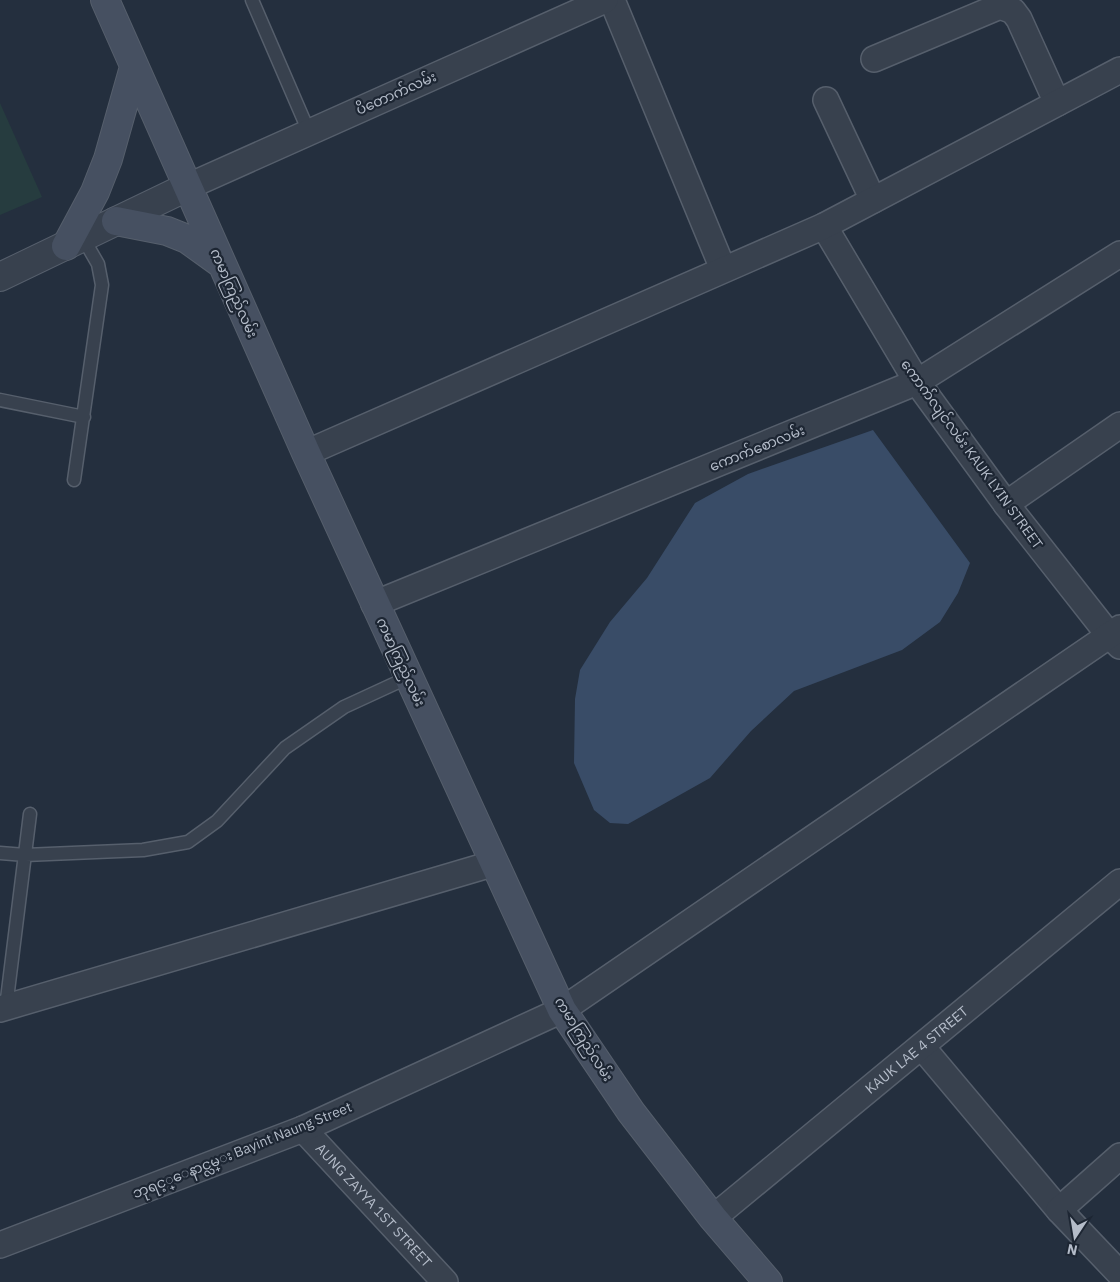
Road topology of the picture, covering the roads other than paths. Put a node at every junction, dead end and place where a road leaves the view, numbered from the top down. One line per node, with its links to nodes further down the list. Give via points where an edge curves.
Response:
1 (105, 0): 6 (main road, ကမာကြည်လမ်း)
2 (252, 0): 10 (lane)
3 (605, 0): 10 (street, ပိတောက်လမ်း)
4 (612, 0): 18 (street)
5 (874, 59): 9 (street, via 1000,6 1013,11 1019,19)
6 (134, 67): 11 (main road, ကမာကြည်လမ်း); 15 (main road, via 108,159)
7 (1120, 70): 9 (street)
8 (826, 100): 12 (street)
9 (1057, 103): 12 (street)
10 (309, 132): 11 (street, ပိတောက်လမ်း)
11 (187, 187): 13 (street); 17 (main road, ကမာကြည်လမ်း)
12 (873, 200): 14 (street)
13 (116, 221): 15 (street); 17 (main road, via 167,231 187,239)
14 (824, 226): 18 (street); 20 (street, ကောက်လျင်လမ်း KAUK LYIN STREET)
15 (74, 242): 19 (street); 22 (lane, via 98,264 102,285)
16 (1120, 254): 20 (street, ကောက်စောလမ်း)
17 (220, 263): 24 (main road, ကမာကြည်လမ်း)
18 (723, 269): 24 (street)
19 (0, 277)
20 (917, 382): 26 (street, ကောက်လျင်လမ်း KAUK LYIN STREET); 27 (street, ကောက်စောလမ်း)
21 (0, 400): 22 (lane)
22 (84, 417): 25 (lane)
23 (1120, 425): 26 (street)
24 (306, 453): 27 (main road, ကမာကြည်လမ်း)
25 (74, 480)
26 (1006, 504): 28 (street, ကောက်လျင်လမ်း KAUK LYIN STREET)
27 (374, 604): 29 (main road, ကမာကြည်လမ်း)
28 (1116, 636): 36 (street, ဘုရင့္ေနာင္လမ္း Bayint Naung Street)
29 (408, 677): 32 (lane, via 344,707 285,748 217,821 188,842 142,850); 33 (main road, ကမာကြည်လမ်း)
30 (30, 814): 32 (lane)
31 (0, 853): 32 (lane)
32 (25, 854): 35 (lane)
33 (495, 863): 35 (street); 36 (main road, ကမာကြည်လမ်း)
34 (1120, 882): 37 (street, KAUK LAE 4 STREET)
35 (3, 1008)
36 (562, 1010): 38 (street, ဘုရင့္ေနာင္လမ္း Bayint Naung Street); 41 (main road, ကမာကြည်လမ်း, via 631,1112)
37 (922, 1046): 40 (street); 41 (street, KAUK LAE 4 STREET)
38 (303, 1129): 42 (street, ဘုရင့္ေနာင္လမ္း Bayint Naung Street); 44 (street, AUNG ZAYYA 1ST STREET)
39 (1120, 1156): 40 (street)
40 (1059, 1210): 43 (street)
41 (713, 1218): 45 (main road, ကမာကြည်လမ်း)
42 (0, 1245)
43 (1120, 1274)
44 (445, 1282)
45 (768, 1282)

